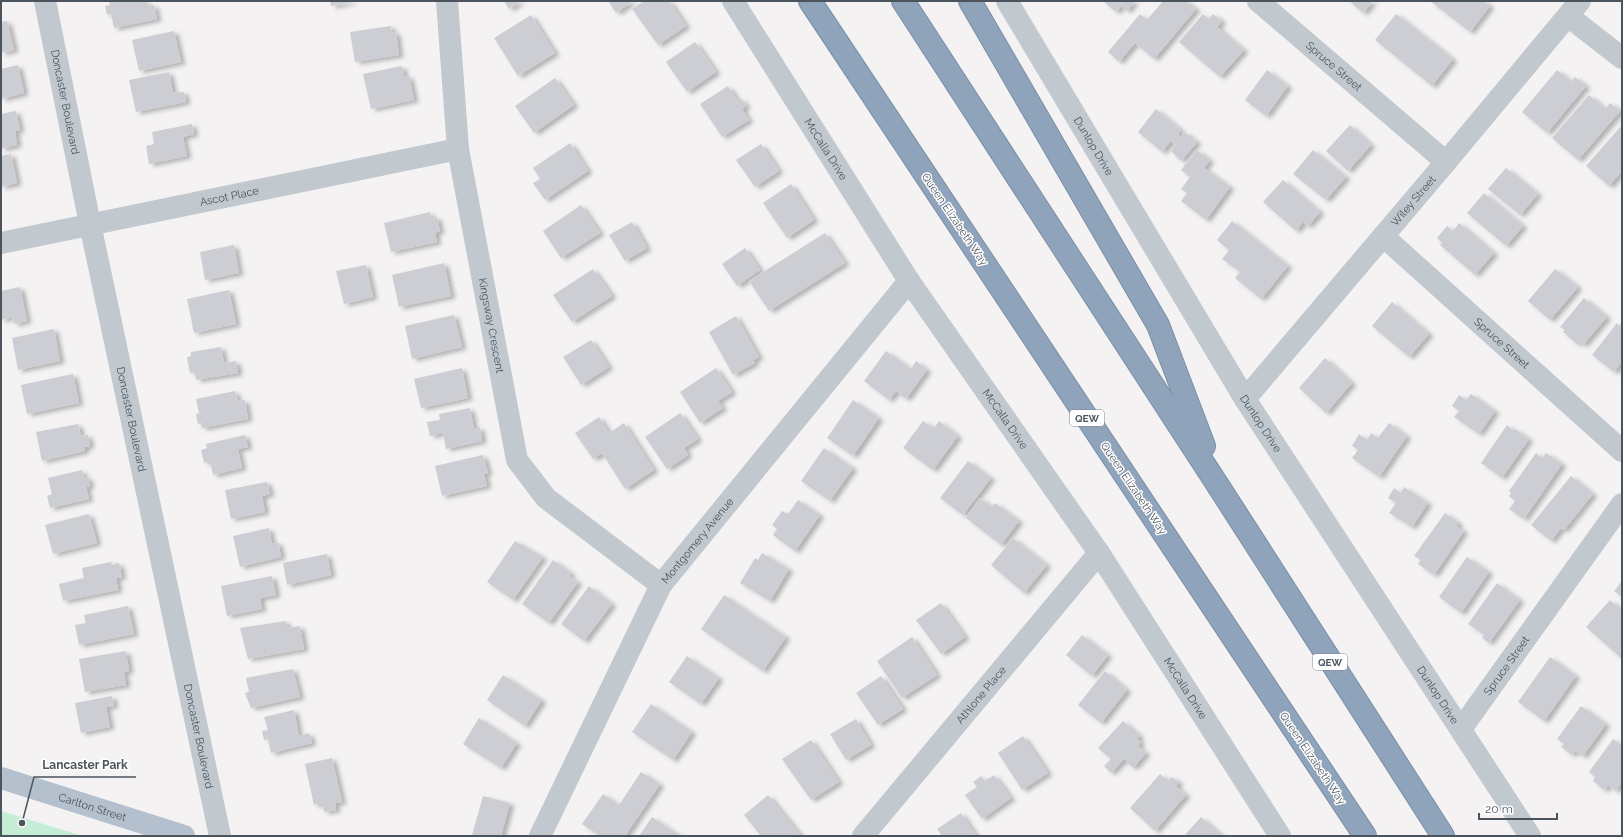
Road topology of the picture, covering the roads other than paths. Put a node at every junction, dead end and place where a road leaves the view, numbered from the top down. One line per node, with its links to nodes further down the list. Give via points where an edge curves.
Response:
1 (45, 1): 13 (street, Doncaster Boulevard)
2 (447, 1): 11 (street, Kingsway Crescent)
3 (733, 1): 16 (street, McCalla Drive)
4 (810, 1): 30 (highway, Queen Elizabeth Way / QEW)
5 (903, 1): 19 (highway, QEW)
6 (970, 1): 19 (highway, via 1158,325)
7 (1007, 1): 17 (street, Dunlop Drive)
8 (1258, 1): 12 (street, Spruce Street)
9 (1574, 8): 10 (street); 12 (street, Wiley Street)
10 (1622, 58)
11 (458, 149): 13 (street, Ascot Place); 22 (street, Kingsway Crescent, via 517,460 546,498)
12 (1446, 162): 14 (street, Wiley Street)
13 (90, 224): 15 (street, Ascot Place); 26 (street, Doncaster Boulevard)
14 (1383, 236): 17 (street, Wiley Street); 18 (street, Spruce Street)
15 (1, 243)
16 (910, 281): 21 (street, McCalla Drive); 22 (street, Montgomery Avenue)
17 (1245, 399): 23 (street, Dunlop Drive)
18 (1622, 451)
19 (1219, 487): 31 (highway, QEW)
20 (1622, 504): 23 (street, Spruce Street)
21 (1099, 553): 28 (street, Athlone Place); 29 (street, McCalla Drive)
22 (661, 585): 27 (street, Montgomery Avenue)
23 (1461, 729): 32 (street, Dunlop Drive)
24 (1, 778): 25 (main road, Carlton Street)
25 (184, 836)
26 (220, 836)
27 (540, 836)
28 (863, 836)
29 (1280, 836)
30 (1365, 836)
31 (1442, 836)
32 (1530, 836)

